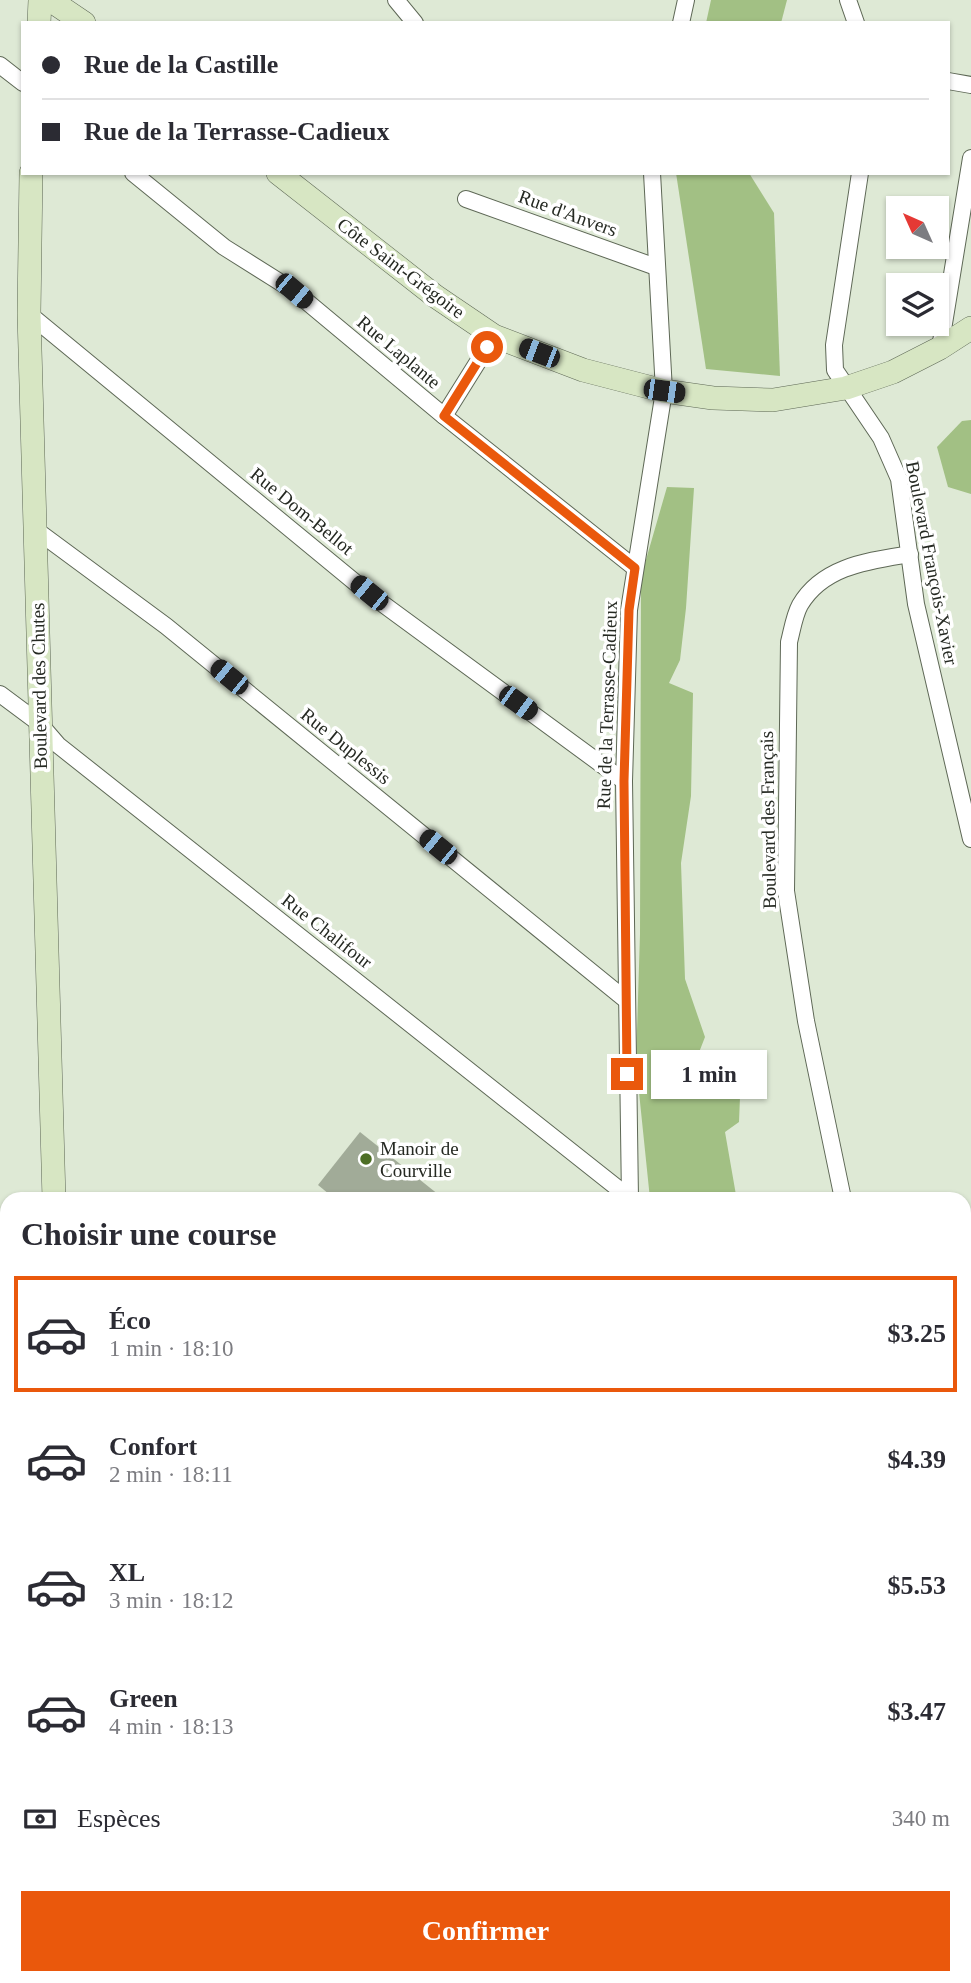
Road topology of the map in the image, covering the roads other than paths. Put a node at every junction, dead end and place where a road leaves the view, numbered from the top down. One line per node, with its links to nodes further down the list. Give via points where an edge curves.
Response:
1 (40, 0): 6 (street)
2 (50, 0): 7 (street)
3 (396, 0): 8 (street)
4 (686, 0): 9 (street)
5 (848, 0): 10 (street)
6 (39, 21)
7 (81, 21)
8 (413, 21)
9 (681, 21)
10 (855, 21)
11 (0, 65): 12 (street)
12 (21, 81)
13 (950, 81): 14 (street)
14 (971, 86)
15 (971, 158): 26 (street)
16 (31, 175): 23 (street, Boulevard des Chutes)
17 (135, 175): 29 (street, Rue Laplante, via 224,247 294,291)
18 (281, 175): 25 (street, Côte Saint-Grégoire, via 435,296)
19 (648, 175): 22 (street, Rue de la Terrasse-Cadieux)
20 (860, 175): 27 (street, Boulevard François-Xavier, via 834,345 835,370)
21 (466, 199): 22 (street, Rue d'Anvers)
22 (656, 267): 28 (street, Rue de la Terrasse-Cadieux)
23 (29, 314): 30 (street, Boulevard des Chutes); 35 (street, Rue Dom-Bellot, via 369,593)
24 (971, 328): 26 (street, Côte Saint-Grégoire)
25 (494, 336): 28 (street, Côte Saint-Grégoire, via 583,370); 29 (street)
26 (940, 348): 27 (street, Côte Saint-Grégoire, via 893,372)
27 (846, 388): 28 (street, Côte Saint-Grégoire, via 773,400); 31 (street, Boulevard François-Xavier, via 890,456 899,479)
28 (664, 391): 32 (street, Rue de la Terrasse-Cadieux)
29 (444, 416): 32 (street, Rue Laplante)
30 (36, 530): 34 (street, Boulevard des Chutes); 37 (street, Rue Duplessis, via 166,626)
31 (910, 554): 36 (street, Boulevard François-Xavier, via 916,604); 41 (street, Boulevard des Français, via 852,564 819,582 799,607 789,642 786,891)
32 (635, 568): 35 (street, Rue de la Terrasse-Cadieux, via 629,610)
33 (0, 694): 34 (street, Rue Chalifour)
34 (39, 723): 38 (street, Boulevard des Chutes); 39 (street, Rue Chalifour, via 58,745)
35 (624, 781): 37 (street, Rue de la Terrasse-Cadieux)
36 (971, 839)
37 (626, 1000): 40 (street, Rue de la Terrasse-Cadieux)
38 (54, 1192)
39 (621, 1192)
40 (630, 1192)
41 (842, 1192)

